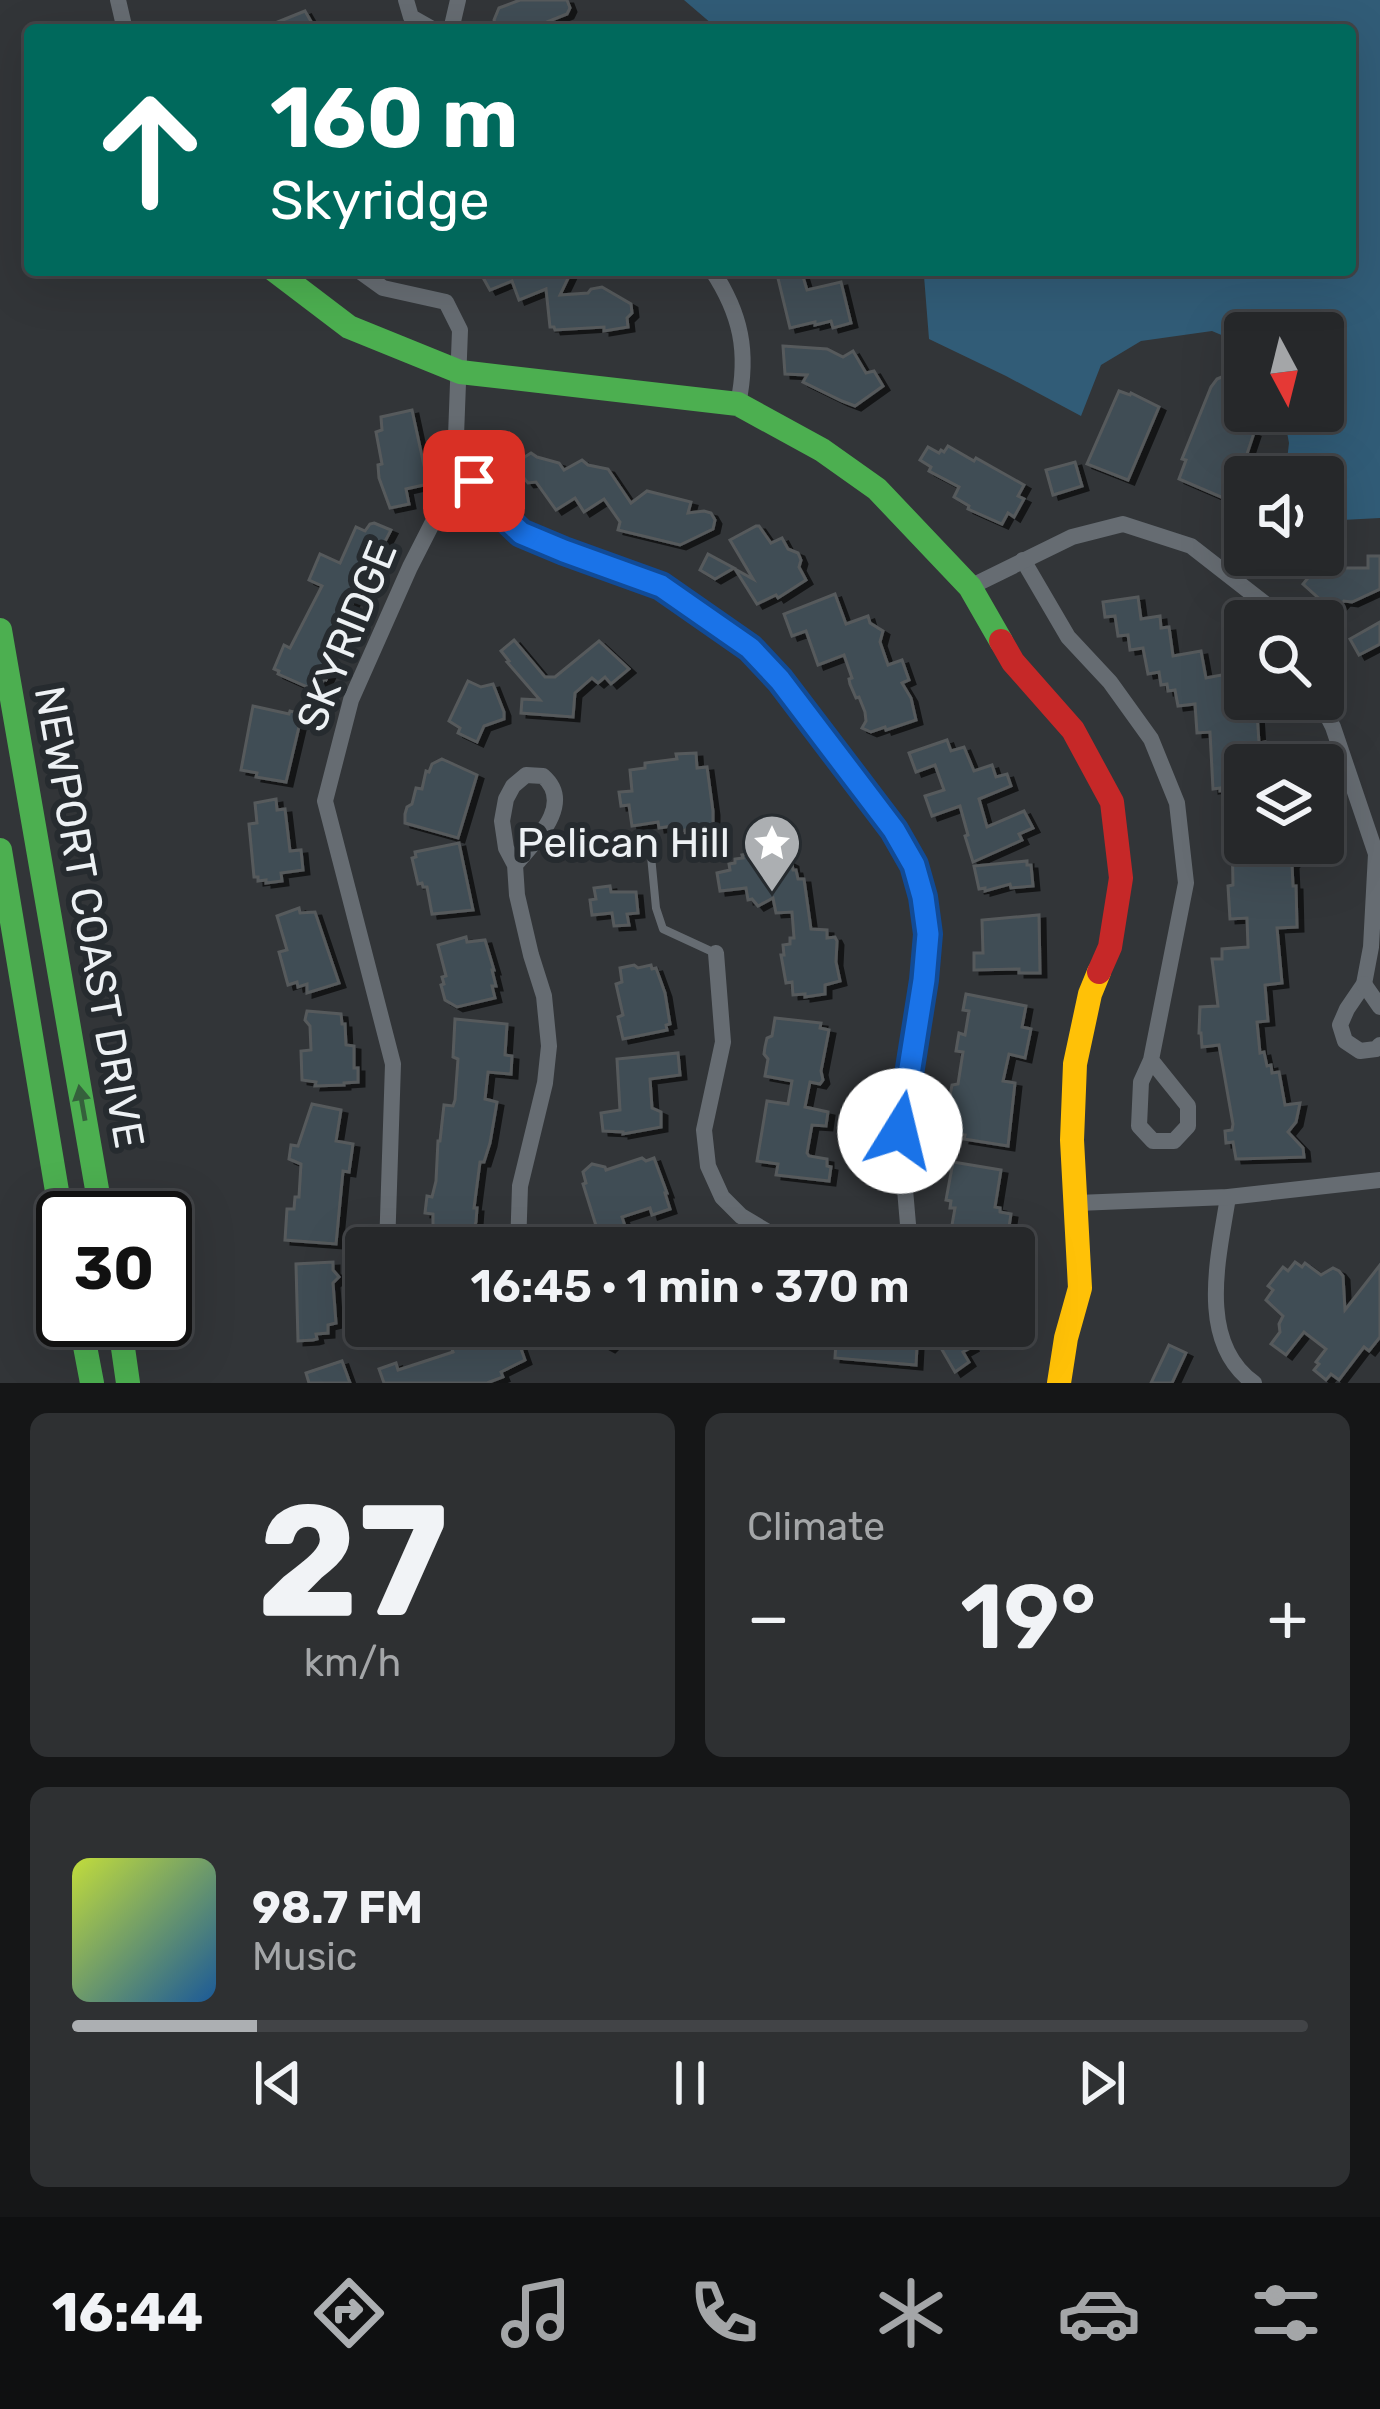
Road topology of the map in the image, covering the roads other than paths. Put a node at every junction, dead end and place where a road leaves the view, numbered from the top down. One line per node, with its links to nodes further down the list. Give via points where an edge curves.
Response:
1 (406, 0): 2 (street)
2 (423, 24)
3 (282, 276): 6 (street, via 349,327)
4 (366, 276): 6 (street, via 383,288 446,302 460,330)
5 (716, 276): 7 (street, via 739,325)
6 (460, 372): 7 (street); 8 (street, via 456,436)
7 (738, 404): 10 (street, via 877,489)
8 (474, 481): 27 (street, SKYRIDGE, via 437,514 410,567 351,700 325,801 393,1064); 30 (street, via 521,533 661,586 750,648 894,830 914,865 928,934 900,1131)
9 (1023, 560): 10 (street); 11 (street, via 1124,524 1190,546); 21 (street, via 1068,638 1151,739 1177,803 1186,883)
10 (970, 586): 26 (street, via 1012,662 1073,730 1112,802 1121,878 1075,1064)
11 (1260, 600)
12 (0, 630): 24 (street, NEWPORT COAST DRIVE, one-way to 12)
13 (1330, 720): 18 (street, via 1376,854)
14 (0, 850): 23 (street, NEWPORT COAST DRIVE)
15 (651, 856): 17 (lane, via 663,928)
16 (515, 865): 16 (street, via 502,821 506,799 526,776 543,776 553,784 553,816); 28 (street, via 549,1046)
17 (716, 953): 29 (street, via 723,1042 704,1130 707,1166 722,1197)
18 (1364, 984): 19 (street); 20 (street, via 1340,1025 1360,1051)
19 (1380, 1007)
20 (1380, 1045)
21 (1151, 1060): 21 (street, via 1139,1126 1154,1141 1174,1141 1189,1126 1188,1106)
22 (1380, 1180): 25 (street)
23 (57, 1191)
24 (97, 1191)
25 (1228, 1197): 26 (street); 36 (street, via 1216,1317 1228,1350)
26 (1077, 1203): 35 (street, via 1080,1288)
27 (388, 1227)
28 (519, 1227)
29 (760, 1227)
30 (907, 1227)
31 (85, 1347): 33 (street)
32 (123, 1347): 34 (street)
33 (92, 1383)
34 (128, 1383)
35 (1059, 1383)
36 (1254, 1383)

